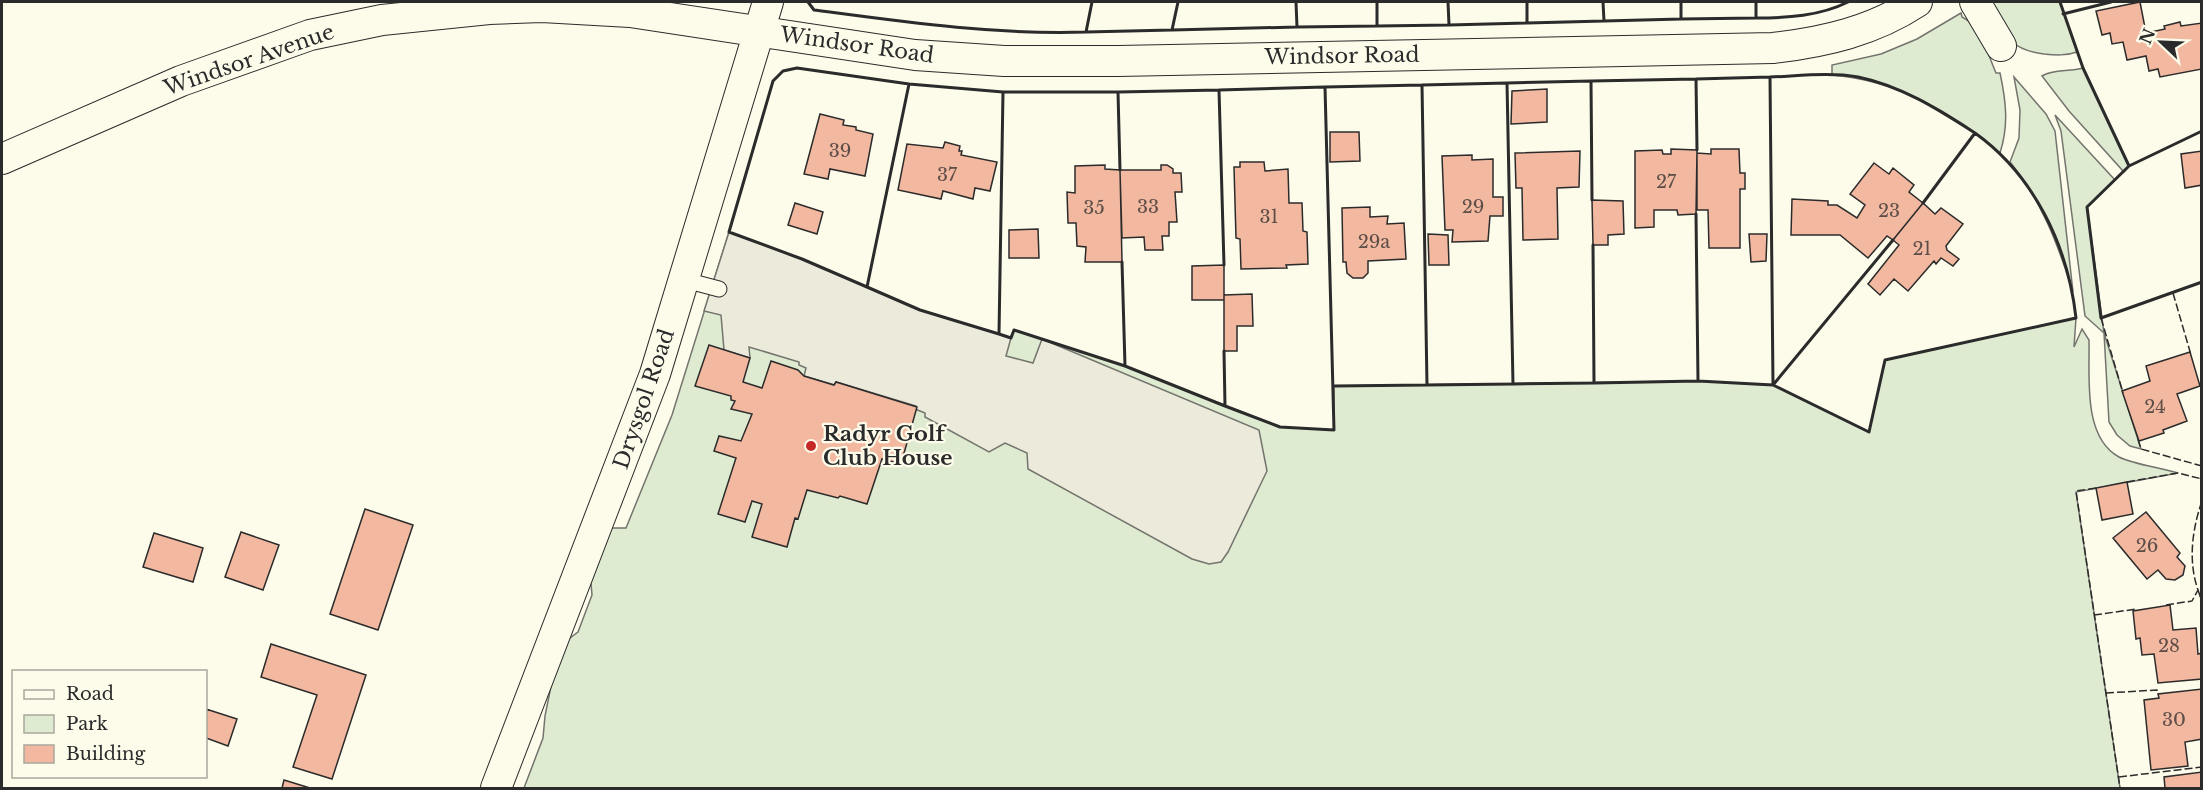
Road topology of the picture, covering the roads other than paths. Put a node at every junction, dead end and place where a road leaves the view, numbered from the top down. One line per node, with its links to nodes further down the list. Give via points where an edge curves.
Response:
1 (768, 2): 4 (street, Drysgol Road)
2 (1917, 2): 4 (street, Windsor Road, via 1871,27 1836,39 1773,48 1004,61 915,55)
3 (1975, 2): 5 (street)
4 (759, 31): 6 (street, Windsor Avenue, via 584,8 489,9 382,20 310,35 238,59); 7 (street, Drysgol Road)
5 (2001, 46)
6 (2, 159)
7 (685, 280): 8 (lane); 9 (street, Drysgol Road, via 633,434)
8 (718, 289)
9 (496, 789)

